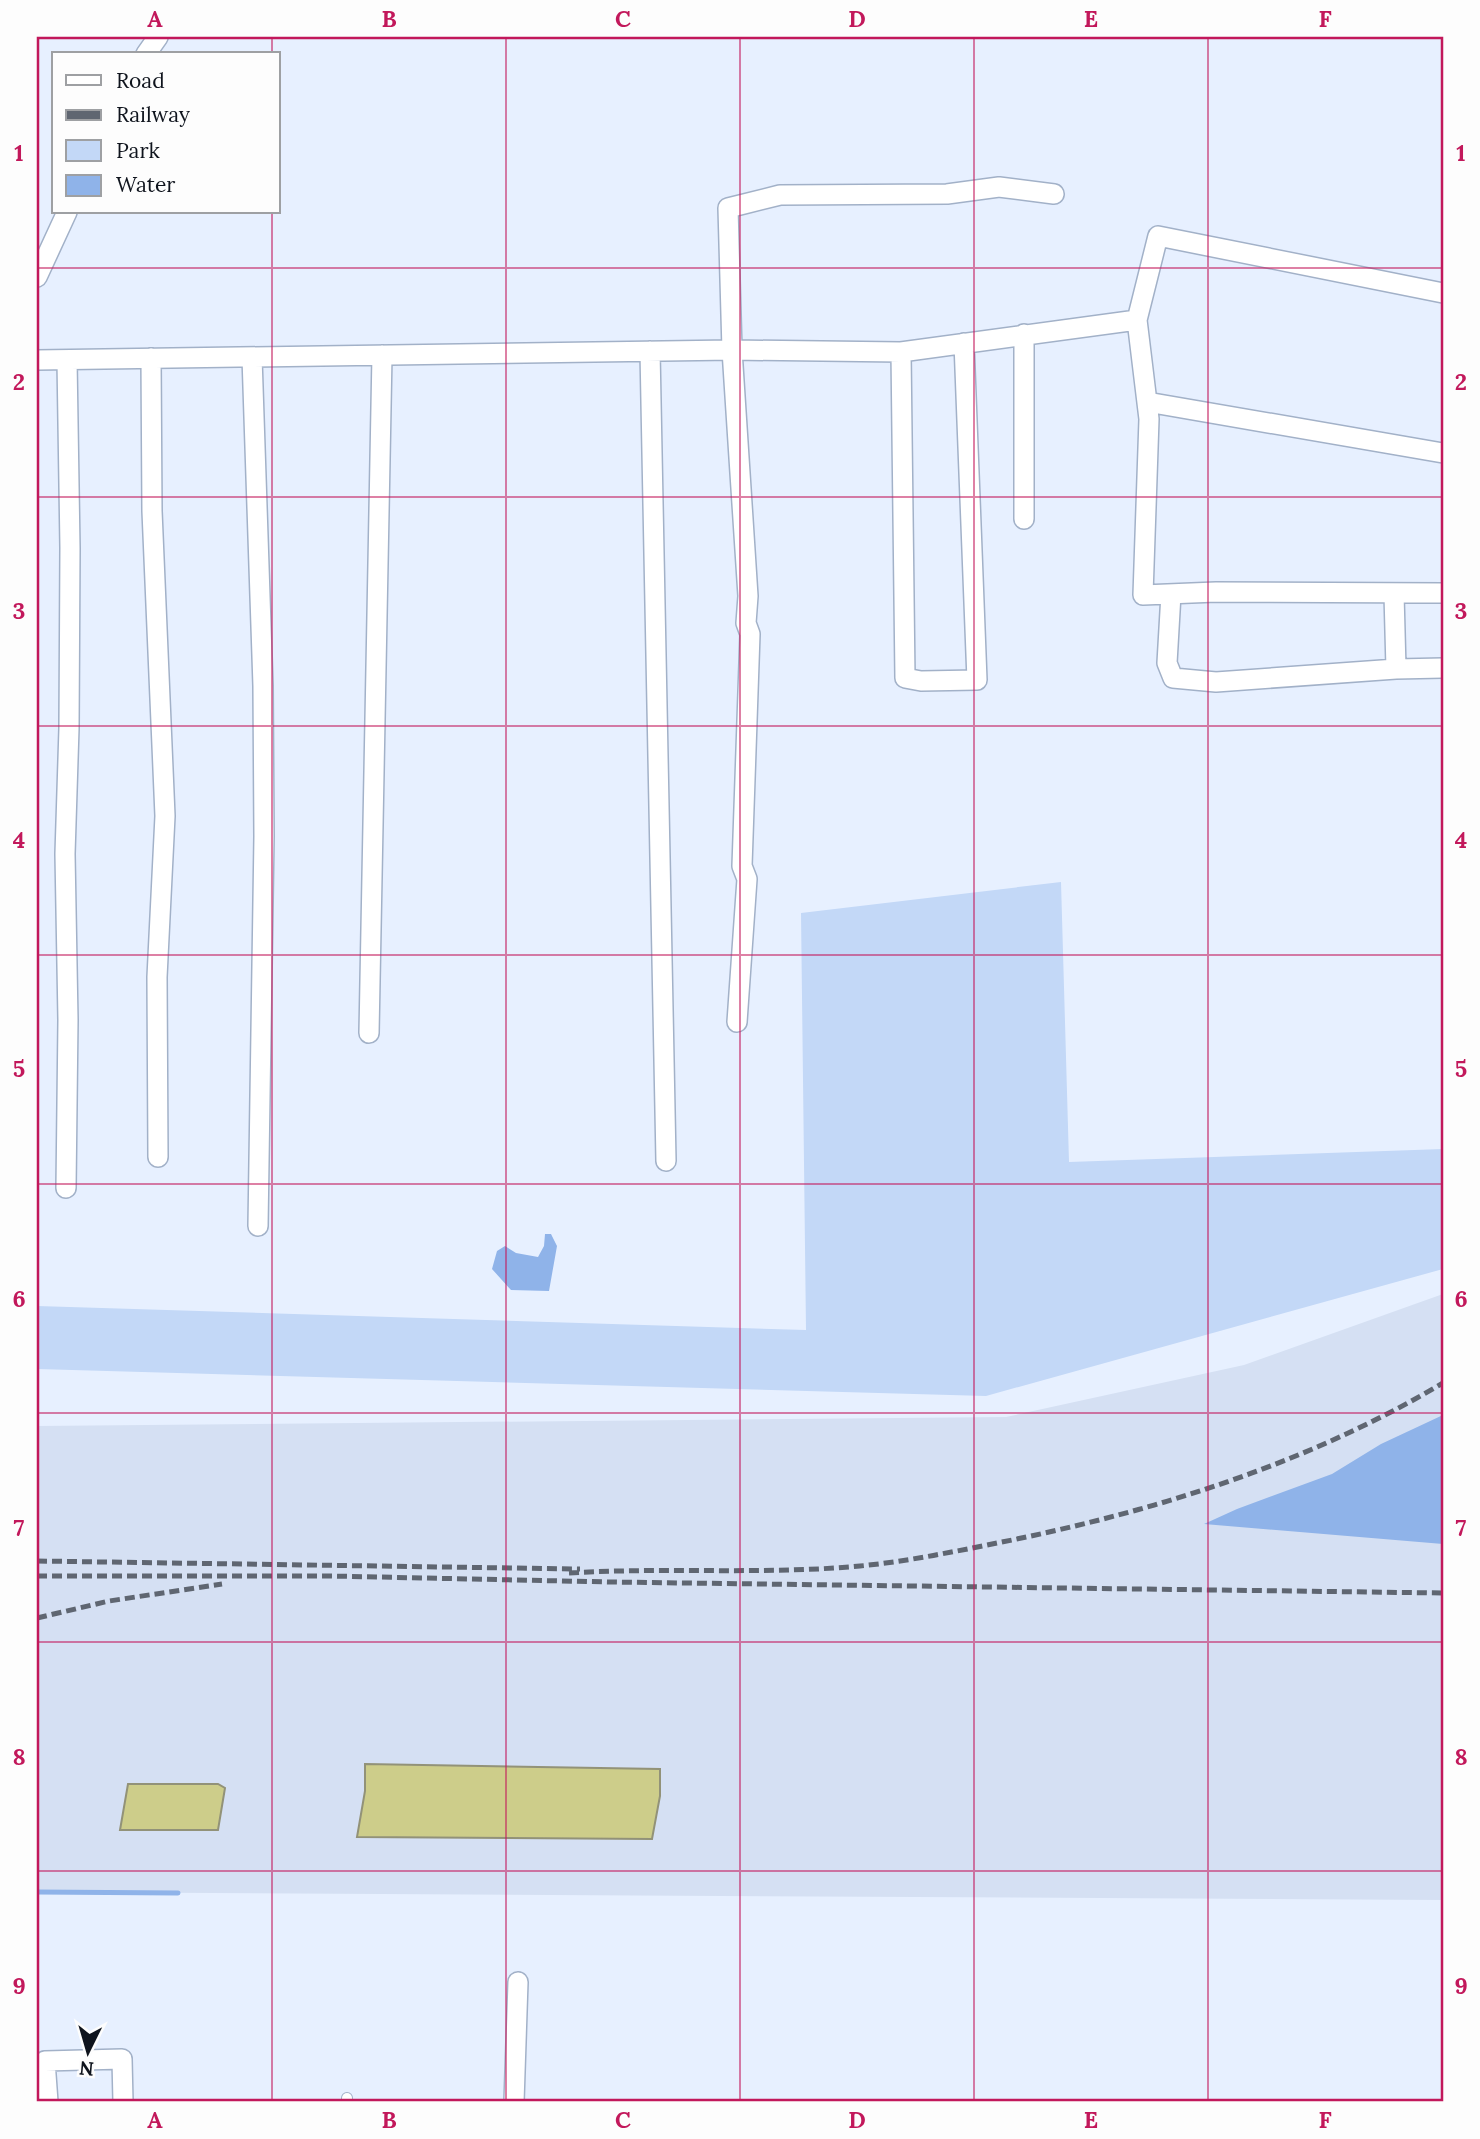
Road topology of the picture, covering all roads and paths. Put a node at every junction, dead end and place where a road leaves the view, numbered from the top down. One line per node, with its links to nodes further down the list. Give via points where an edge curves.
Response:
1 (158, 37): 2 (street)
2 (147, 52)
3 (1054, 194): 9 (street, via 999,187 947,194 780,195 728,208)
4 (66, 214): 5 (street)
5 (37, 277)
6 (1443, 293): 7 (street, via 1158,236)
7 (1138, 320): 8 (street); 18 (street)
8 (1024, 334): 12 (street); 20 (street)
9 (732, 350): 10 (street); 11 (street); 26 (street, via 750,634 742,866 747,879)
10 (650, 351): 13 (street); 29 (street)
11 (901, 352): 12 (street); 12 (street, via 905,678 920,681 977,680)
12 (964, 352)
13 (382, 355): 14 (street); 27 (street)
14 (252, 357): 15 (street); 31 (street, via 264,836)
15 (151, 358): 17 (street); 28 (street, via 152,511 165,816 157,977)
16 (37, 360): 17 (street)
17 (67, 360): 30 (street)
18 (1147, 402): 19 (street); 22 (street, via 1143,595)
19 (1443, 453)
20 (1024, 519)
21 (1443, 593): 23 (street)
22 (1171, 594): 23 (street); 25 (street, via 1167,663 1173,678 1216,682)
23 (1394, 594): 25 (street)
24 (1443, 668): 25 (street)
25 (1396, 669)
26 (737, 1022)
27 (369, 1033)
28 (158, 1157)
29 (666, 1161)
30 (66, 1188)
31 (258, 1226)
32 (518, 1982): 35 (street)
33 (48, 2102): 34 (street, via 45,2061 121,2059)
34 (123, 2102)
35 (514, 2102)

